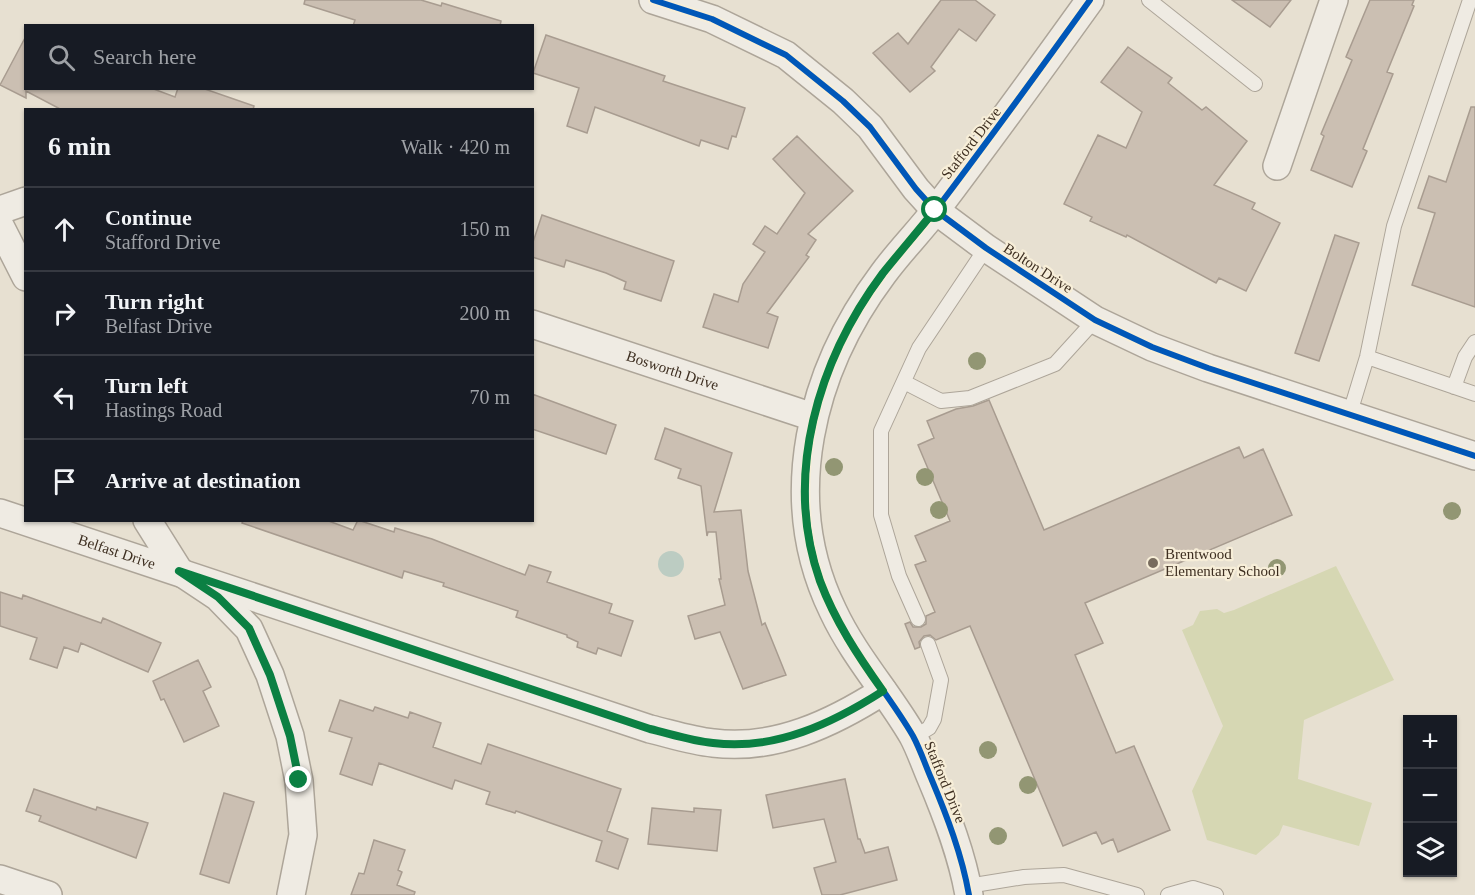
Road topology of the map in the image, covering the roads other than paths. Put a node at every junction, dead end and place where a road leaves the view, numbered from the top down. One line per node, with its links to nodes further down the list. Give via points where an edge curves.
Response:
1 (653, 0): 10 (street, Bolton Drive, via 712,19 786,55 870,127)
2 (1090, 0): 10 (street, Stafford Drive)
3 (1149, 0): 6 (lane)
4 (1334, 0): 7 (street)
5 (1470, 0): 17 (lane, via 1394,226)
6 (1255, 84)
7 (1277, 166)
8 (24, 202): 9 (street)
9 (0, 210)
10 (935, 210): 12 (street, Bolton Drive); 22 (street, Stafford Drive, via 882,275 850,327)
11 (0, 226): 13 (street)
12 (986, 248): 14 (street, Bolton Drive); 18 (lane, via 919,348)
13 (24, 273)
14 (1095, 320): 18 (lane, via 1055,364 970,398 941,401); 21 (street, Bolton Drive, via 1197,364)
15 (534, 325): 22 (street, Bosworth Drive)
16 (1475, 342): 19 (lane)
17 (1367, 357): 19 (lane); 21 (lane)
18 (904, 382): 29 (lane, via 882,431 881,515 899,576)
19 (1454, 387): 20 (lane)
20 (1475, 394)
21 (1349, 416): 23 (street, Bolton Drive)
22 (813, 417): 31 (street, Stafford Drive, via 804,477 814,560 832,610)
23 (1475, 456)
24 (0, 513): 25 (street, Belfast Drive)
25 (24, 521)
26 (28, 522): 28 (street, Belfast Drive)
27 (148, 522): 28 (street)
28 (179, 571): 31 (street, Belfast Drive, via 650,729 713,743 780,739 816,728); 36 (street, via 218,597 249,628 270,675 290,736 299,780 303,835)
29 (918, 619)
30 (928, 644): 32 (lane, via 942,680 934,719 929,728)
31 (883, 691): 32 (street, Stafford Drive)
32 (914, 737): 34 (street, Stafford Drive, via 955,840)
33 (0, 879): 35 (street)
34 (968, 891): 37 (lane, via 1024,877 1064,875)
35 (48, 895)
36 (291, 895)
37 (1137, 895)
38 (1168, 895): 39 (lane, via 1193,888)
39 (1216, 895)

